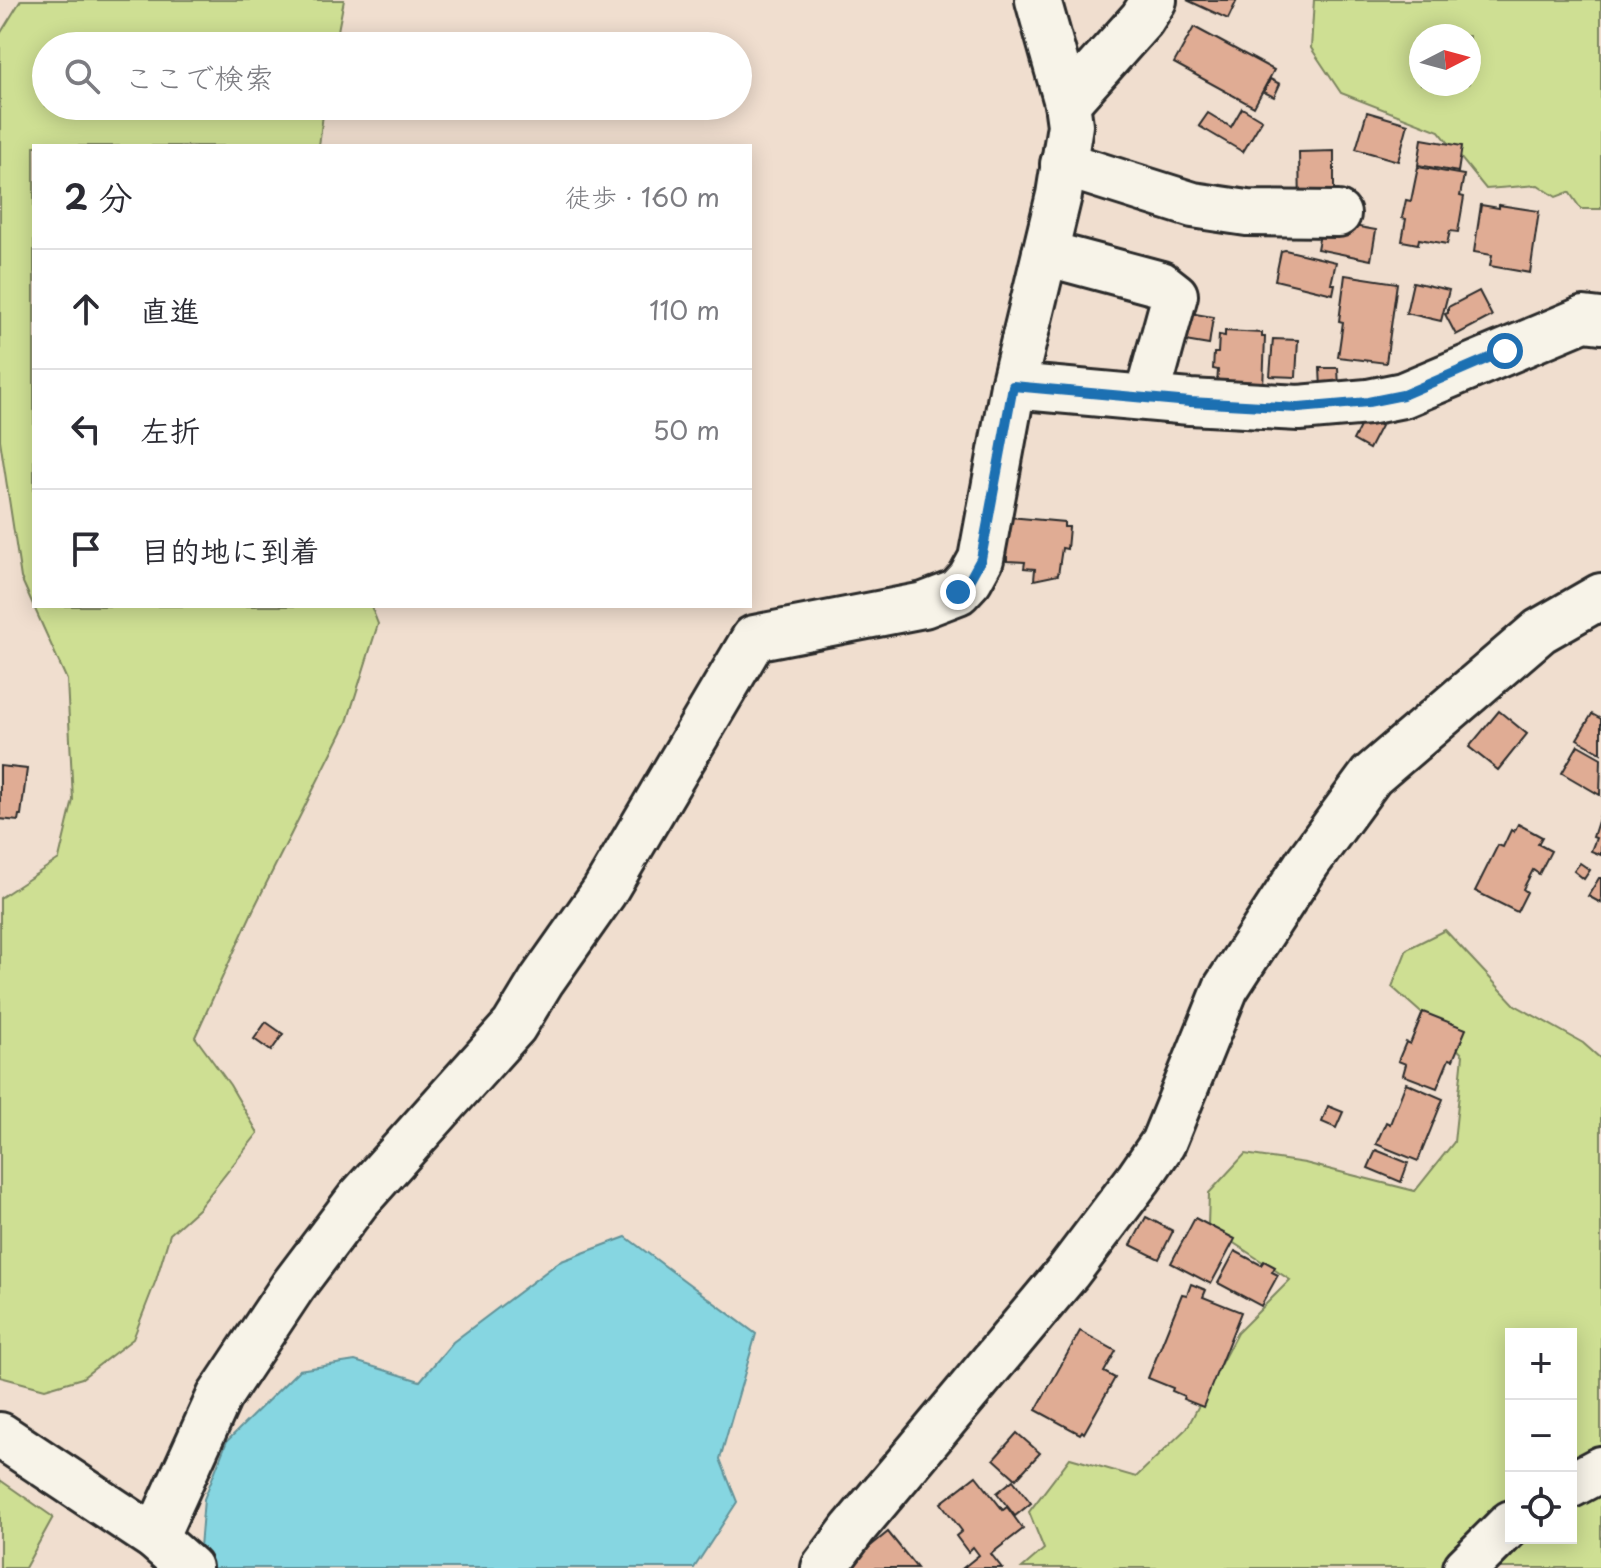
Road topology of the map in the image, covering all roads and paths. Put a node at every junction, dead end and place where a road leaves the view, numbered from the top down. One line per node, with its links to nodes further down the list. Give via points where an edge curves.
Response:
1 (1038, 0): 3 (street)
2 (1154, 0): 3 (street)
3 (1067, 103): 4 (street, via 1070,125)
4 (1063, 164): 5 (street, via 1193,205 1247,213); 6 (street)
5 (1338, 214)
6 (1045, 253): 8 (street); 9 (street, via 1161,284 1175,295)
7 (1601, 321): 9 (street, via 1584,319 1403,395 1368,402 1299,408)
8 (1013, 386): 9 (street); 15 (street, via 981,559 970,579 958,592 924,605 754,638 604,892 514,1026 358,1200 219,1397)
9 (1147, 397)
10 (1601, 596): 17 (street, via 1540,631 1371,776 1226,988 1163,1143 1139,1178)
11 (0, 1435): 15 (street)
12 (1601, 1469): 13 (street)
13 (1577, 1482)
14 (1505, 1529): 18 (street)
15 (155, 1538): 16 (street)
16 (189, 1568)
17 (824, 1568)
18 (1466, 1568)

